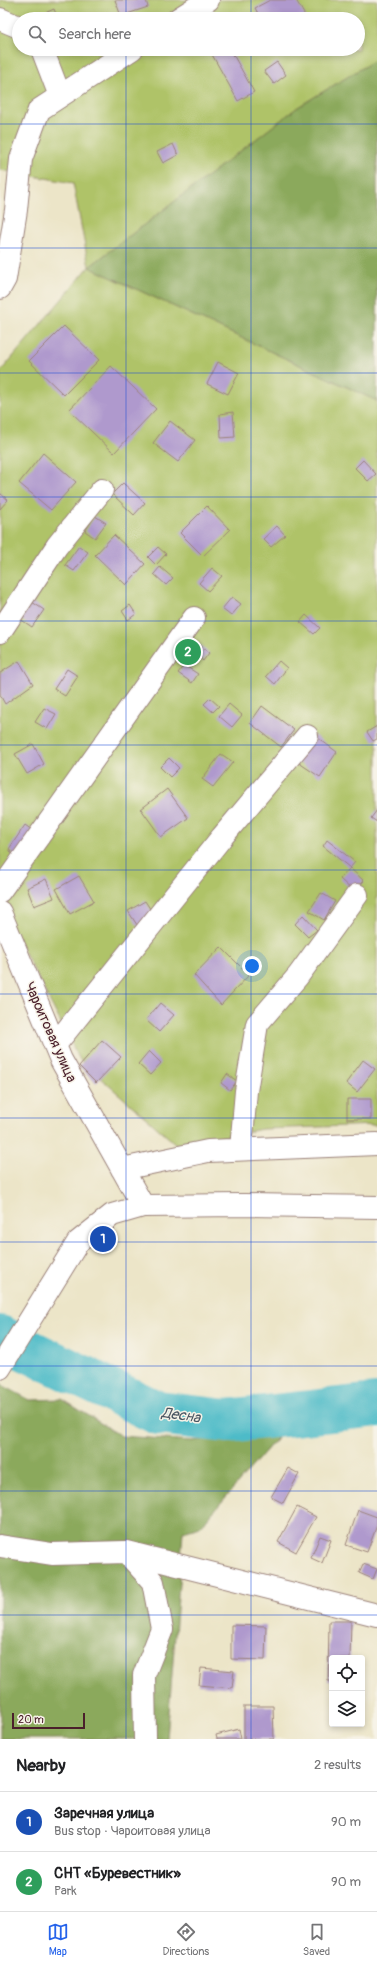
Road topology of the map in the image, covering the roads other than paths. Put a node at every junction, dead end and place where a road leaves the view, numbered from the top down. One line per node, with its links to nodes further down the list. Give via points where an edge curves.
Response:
1 (206, 0): 2 (street)
2 (188, 12)
3 (0, 19): 4 (street)
4 (12, 24)
5 (45, 56): 7 (street)
6 (121, 56): 7 (street)
7 (60, 96): 8 (street, via 39,110 21,159 5,279)
8 (0, 288)
9 (102, 490): 11 (street, via 57,546)
10 (194, 618): 13 (street)
11 (0, 632)
12 (306, 736): 16 (street)
13 (0, 891)
14 (357, 895): 18 (street, via 298,976 257,1024 246,1091)
15 (0, 912): 16 (street, Чароитовая улица)
16 (55, 1045): 19 (street, Чароитовая улица)
17 (377, 1144): 18 (street)
18 (241, 1149): 19 (street, via 208,1151)
19 (122, 1169): 20 (street, Чароитовая улица)
20 (143, 1206): 21 (street); 22 (street, via 112,1215 78,1242)
21 (377, 1207)
22 (0, 1368)
23 (0, 1546): 24 (street, via 52,1554)
24 (126, 1552): 25 (street); 26 (street, via 153,1582 162,1629 144,1675)
25 (377, 1615)
26 (145, 1739)

